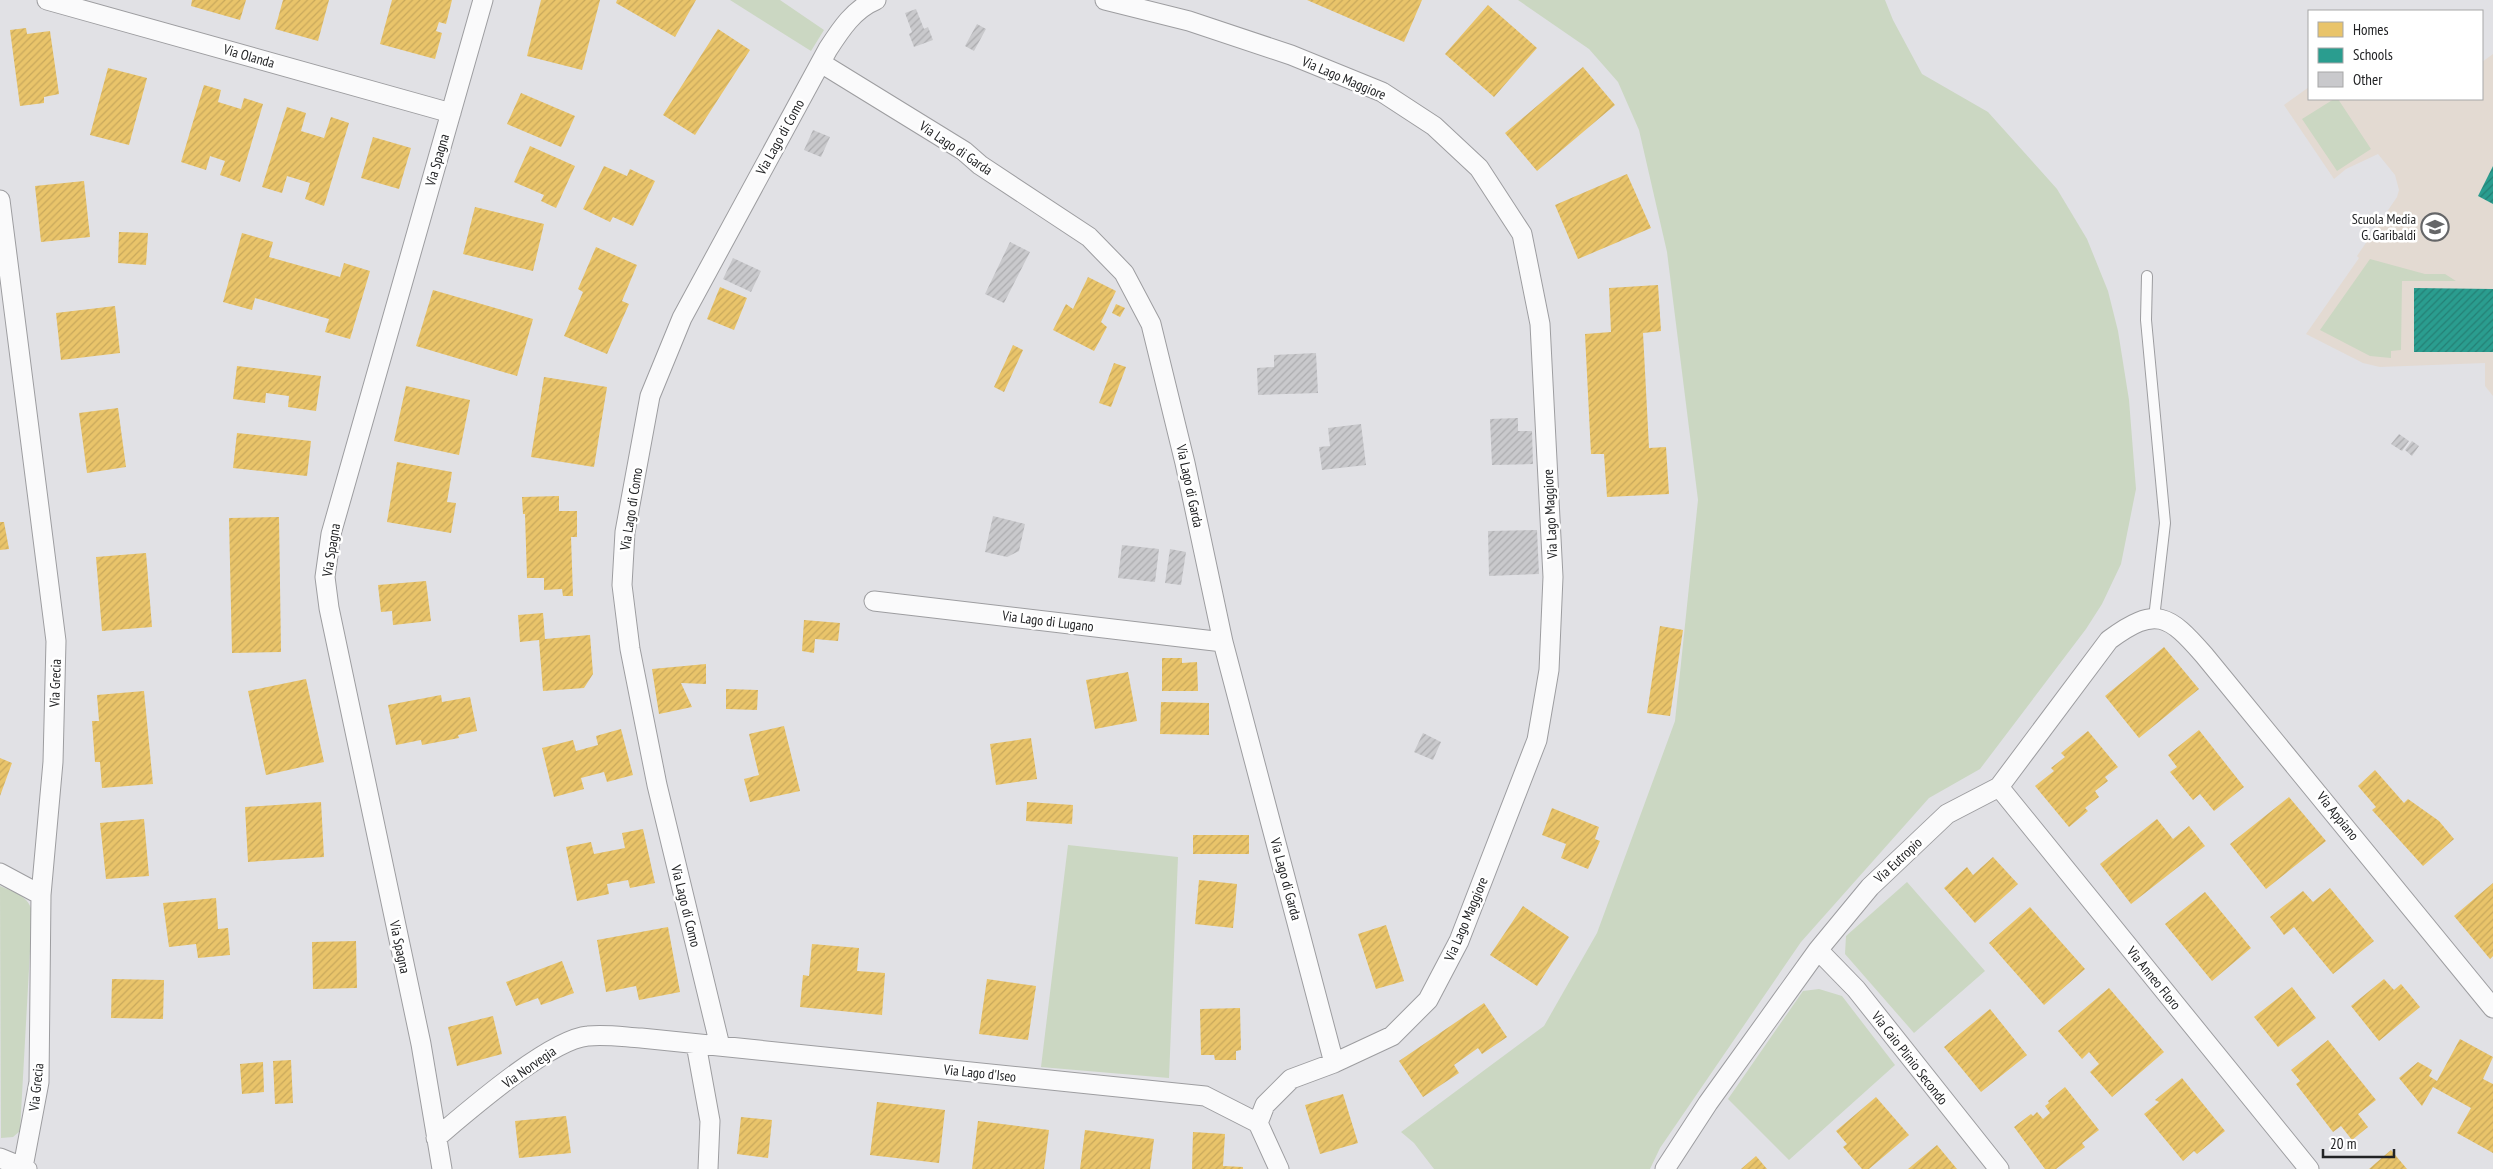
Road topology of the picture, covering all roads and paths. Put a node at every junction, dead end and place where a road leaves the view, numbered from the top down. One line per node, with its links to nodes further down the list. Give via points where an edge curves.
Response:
1 (47, 0): 6 (street, Via Olanda)
2 (483, 0): 6 (street, Via Spagna)
3 (876, 0): 5 (street, via 847,21)
4 (1105, 0): 19 (street, Via Lago Maggiore, via 1189,21 1282,52 1382,92 1434,126 1479,168 1522,234 1540,324 1553,577 1548,670 1537,740 1459,941 1428,1000 1392,1036)
5 (821, 63): 11 (street, Via Lago di Garda, via 964,151 1089,237 1124,273 1151,324); 18 (street, Via Lago di Como, via 682,318 650,396 625,532 622,586 630,649 657,785)
6 (450, 113): 21 (street, Via Spagna, via 331,534 325,577 421,1044)
7 (0, 200): 14 (street, Via Grecia, via 56,641 53,762)
8 (2147, 276): 10 (lane, via 2146,320 2165,523)
9 (874, 601): 11 (street, Via Lago di Lugano)
10 (2154, 618): 12 (street, Via Eutropio, via 2128,625 2109,640); 16 (street, Via Appiano, via 2179,627)
11 (1223, 642): 19 (street, Via Lago di Garda)
12 (1999, 787): 15 (street, Via Eutropio, via 1947,814 1870,887); 29 (street, Via Anneo Floro)
13 (0, 873): 14 (street)
14 (41, 895): 23 (street, Via Grecia, via 39,1082)
15 (1818, 950): 27 (street, Via Eutropio, via 1708,1103); 28 (street, Via Caio Plinio Secondo, via 1856,989)
16 (2493, 1008)
17 (696, 1044): 18 (street, Via Lago d'Iseo); 21 (street, Via Norvegia, via 586,1035 551,1049); 25 (street, via 710,1121)
18 (720, 1046): 20 (street, Via Lago d'Iseo, via 1205,1096)
19 (1334, 1063): 20 (street, Via Lago Maggiore, via 1291,1079 1266,1105)
20 (1258, 1123): 26 (street)
21 (436, 1138): 24 (street, Via Spagna)
22 (0, 1158): 23 (street)
23 (26, 1168)
24 (442, 1169)
25 (708, 1169)
26 (1279, 1169)
27 (1665, 1169)
28 (1999, 1169)
29 (2309, 1169)

